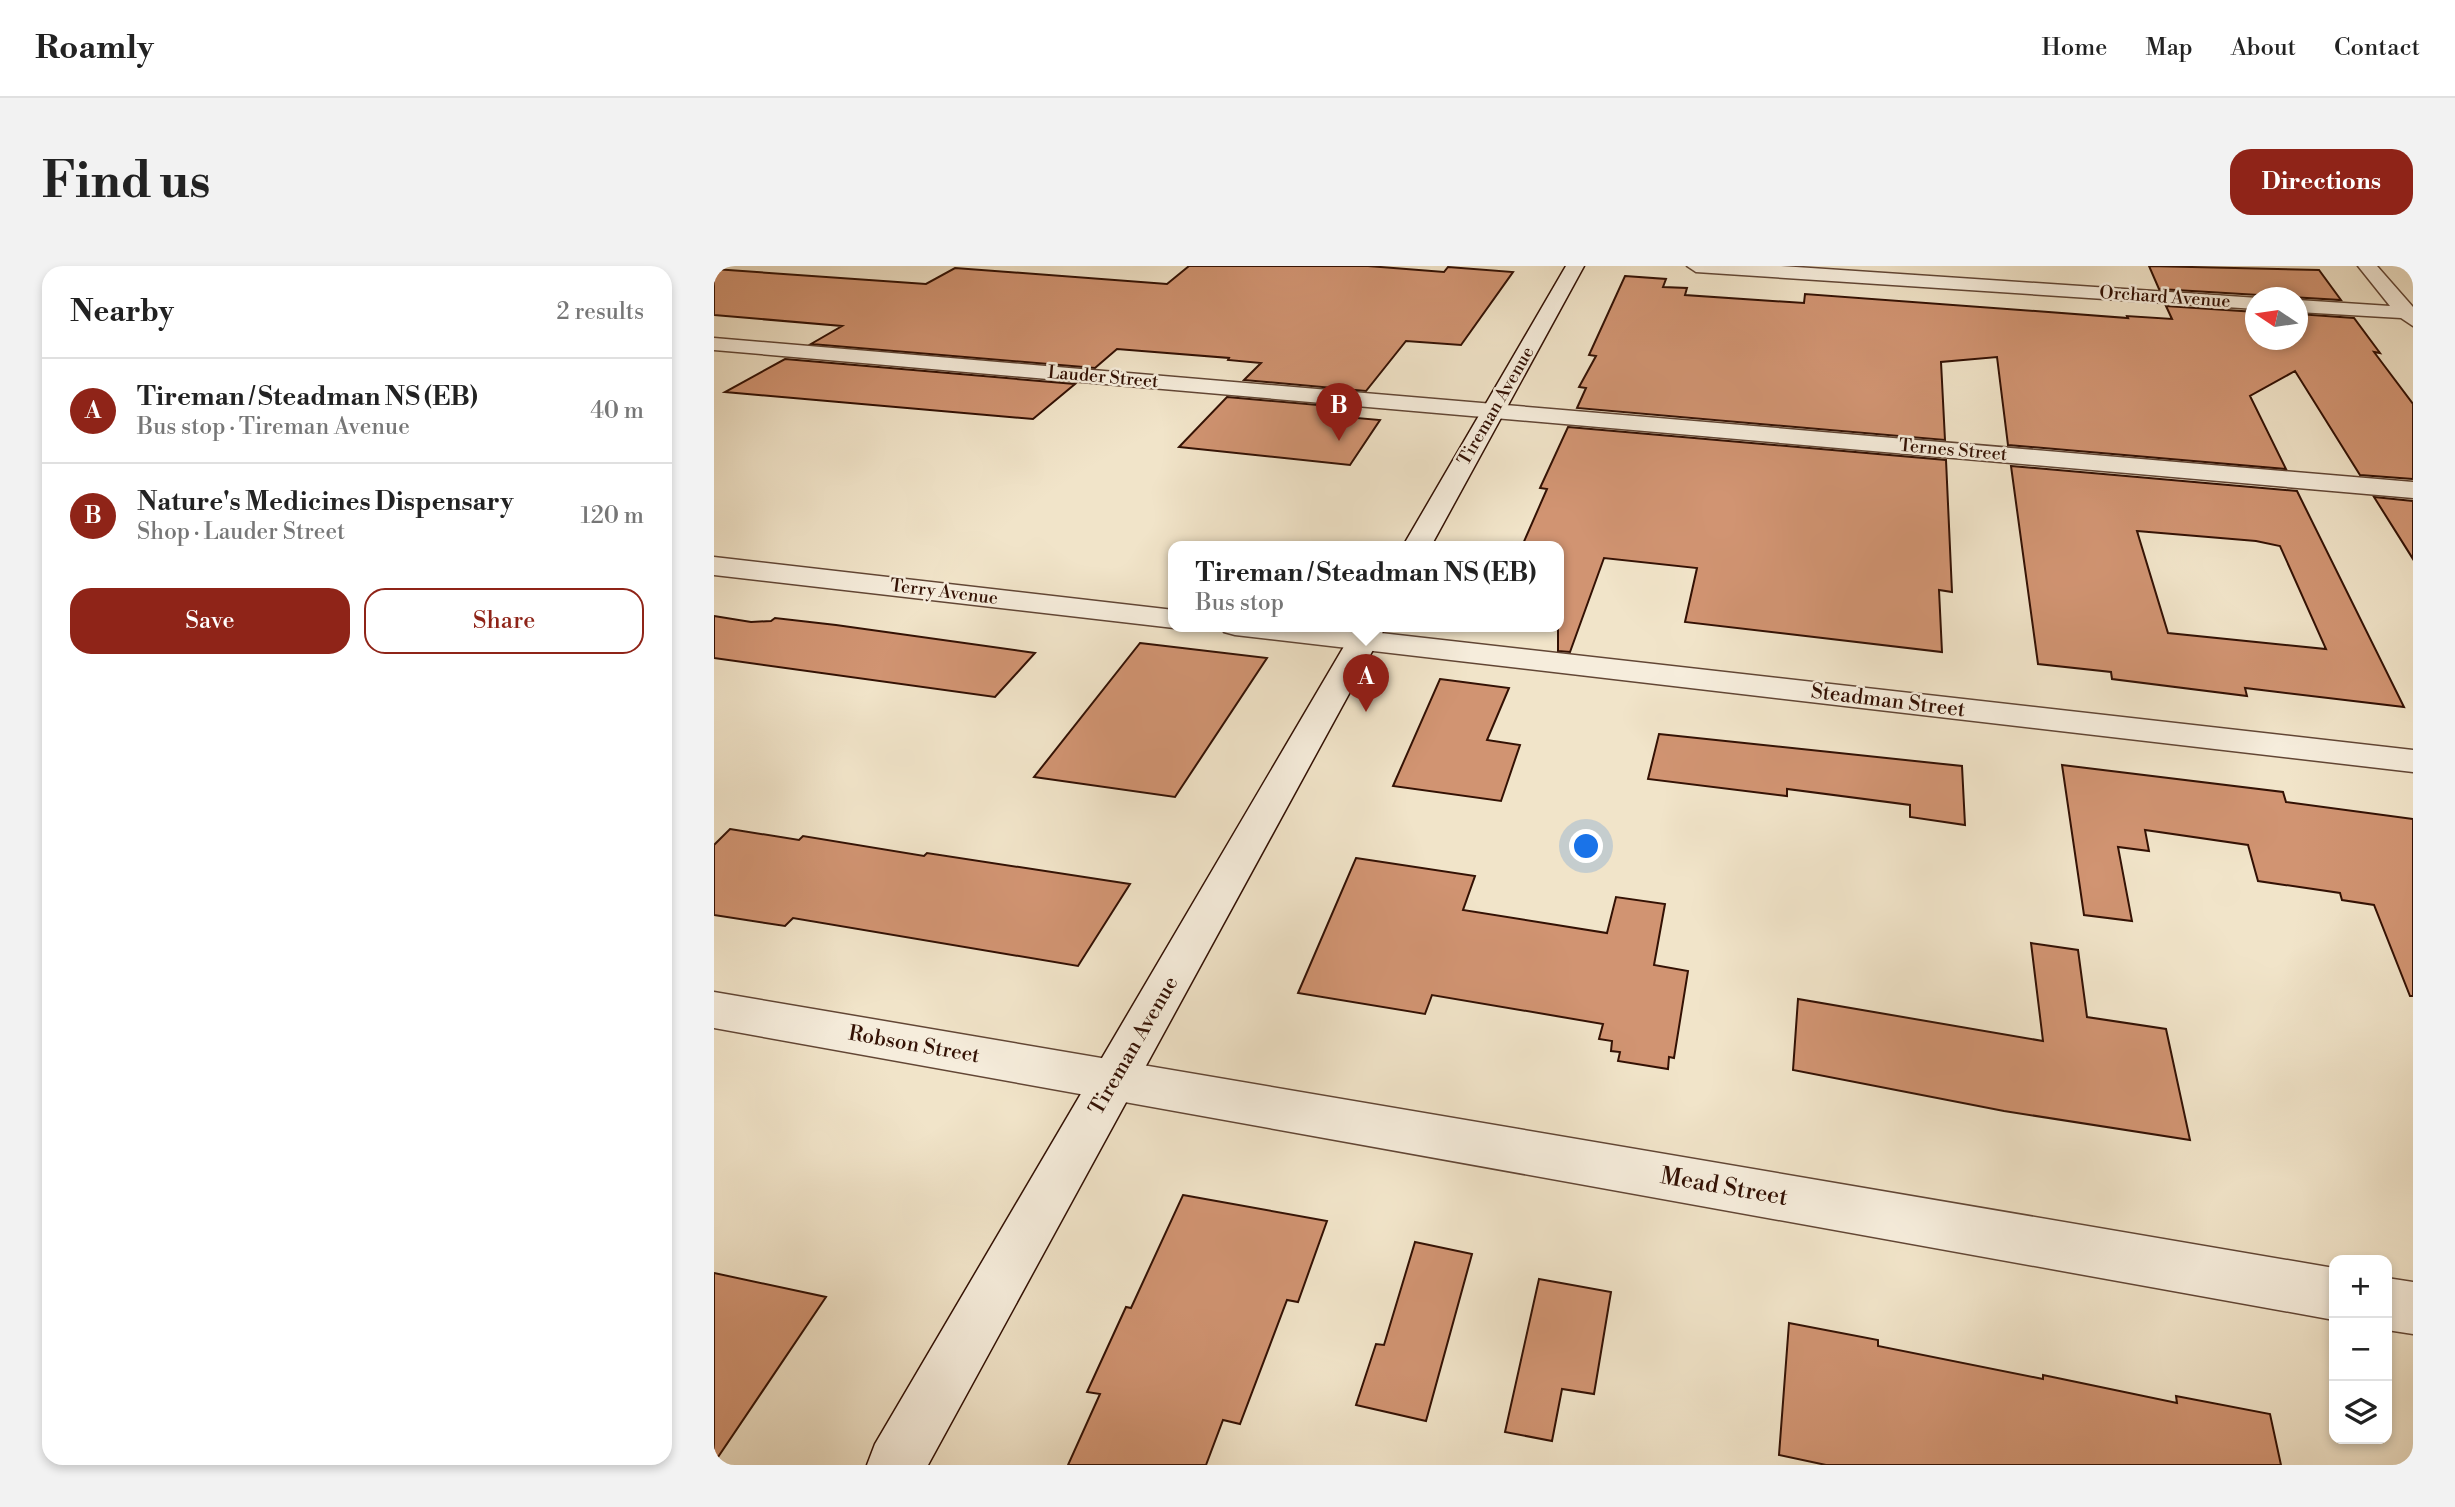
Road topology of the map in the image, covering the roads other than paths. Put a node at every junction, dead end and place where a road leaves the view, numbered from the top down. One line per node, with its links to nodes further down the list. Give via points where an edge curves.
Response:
1 (1575, 266): 8 (street, Tireman Avenue)
2 (1696, 266): 4 (street, Orchard Avenue)
3 (2367, 266): 6 (street)
4 (2245, 302)
5 (2308, 307): 6 (street)
6 (2411, 315)
7 (714, 344): 8 (street, Lauder Street)
8 (1493, 411): 9 (street, Ternes Street); 10 (street, Tireman Avenue)
9 (2413, 490)
10 (1420, 541)
11 (714, 565): 12 (street, Terry Avenue)
12 (1168, 618)
13 (1334, 632): 14 (street)
14 (1367, 634): 15 (street, Steadman Street); 17 (street, Tireman Avenue)
15 (2413, 761)
16 (714, 1010): 17 (street, Robson Street)
17 (1114, 1080): 18 (street, Mead Street); 21 (street, Tireman Avenue)
18 (2329, 1293)
19 (2392, 1305): 20 (street)
20 (2413, 1308)
21 (896, 1465)

